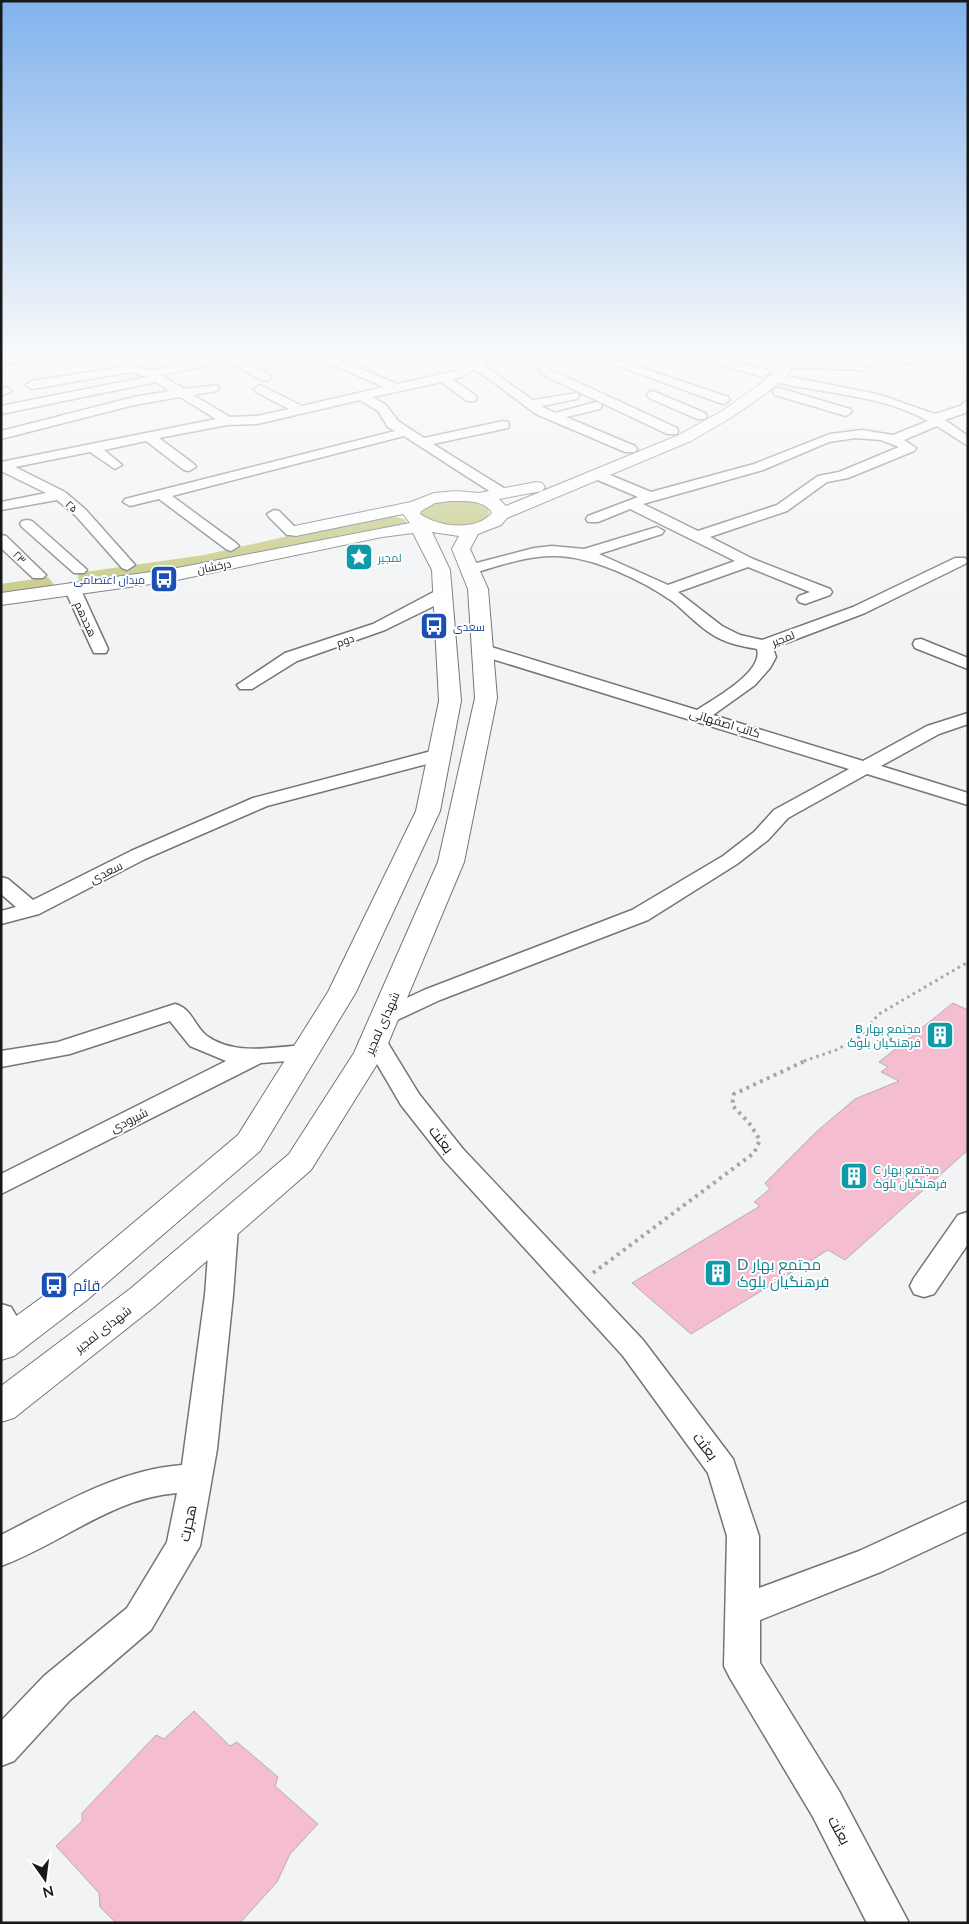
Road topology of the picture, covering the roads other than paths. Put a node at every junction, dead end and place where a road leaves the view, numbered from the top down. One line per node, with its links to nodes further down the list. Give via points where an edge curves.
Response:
1 (110, 444): 10 (street)
2 (158, 444): 14 (street)
3 (359, 444): 17 (street)
4 (426, 444): 16 (street)
5 (617, 444): 11 (street)
6 (642, 444): 11 (main road)
7 (671, 444): 15 (main road)
8 (809, 444): 19 (street, via 778,460)
9 (901, 444): 31 (street, via 909,448 843,475 823,479 782,508)
10 (92, 447): 12 (street); 13 (street)
11 (630, 449): 16 (main road, via 535,487)
12 (116, 465)
13 (2, 466): 18 (street, ۲۵)
14 (189, 467)
15 (598, 475): 19 (street); 25 (main road)
16 (502, 493): 20 (main road)
17 (161, 494): 21 (street); 34 (street)
18 (60, 495): 23 (street); 41 (street, ۲۵, via 81,513)
19 (650, 497): 22 (street)
20 (479, 498): 25 (main road, via 496,504); 29 (main road, via 435,497)
21 (130, 502)
22 (631, 504): 26 (street); 31 (street)
23 (1, 506)
24 (274, 514): 30 (street)
25 (501, 514): 35 (main road)
26 (593, 519)
27 (27, 524): 43 (street)
28 (657, 531): 36 (street)
29 (426, 534): 30 (main road, درخشان); 32 (main road, درخشان); 32 (main road, via 406,545); 35 (main road, via 450,539); 46 (main road, via 441,570)
30 (278, 535): 34 (main road, درخشان)
31 (697, 536): 40 (street)
32 (356, 537): 43 (main road, درخشان, via 172,575)
33 (1, 539): 42 (street, ۲۳)
34 (231, 546): 37 (main road, درخشان)
35 (468, 548): 36 (street, لمجیر); 52 (main road, شهدای لمجیر, via 478,589)
36 (585, 554): 45 (street, لمجیر)
37 (182, 555)
38 (157, 559): 41 (main road, درخشان)
39 (960, 561): 50 (street, لمجیر, via 859,610)
40 (748, 562): 45 (street); 48 (street, via 824,592)
41 (127, 565): 43 (main road, درخشان)
42 (38, 576): 43 (main road, درخشان); 44 (main road, درخشان)
43 (72, 577): 47 (main road, درخشان); 51 (street, هجدهم)
44 (20, 578)
45 (665, 591): 50 (street, لمجیر, via 716,630 734,639)
46 (443, 592): 54 (street, دوم, via 379,627 291,657); 57 (main road, via 450,701)
47 (1, 599)
48 (805, 599)
49 (921, 644): 53 (street)
50 (764, 646): 55 (street, via 767,658 761,670)
51 (100, 650)
52 (482, 650): 55 (street, کاتب اصفهانی); 63 (main road, شهدای لمجیر, via 486,698 451,862)
53 (968, 664)
54 (246, 685)
55 (700, 716): 58 (street, کاتب اصفهانی)
56 (968, 718): 58 (street, via 933,730)
57 (439, 755): 61 (street, سعدی, via 260,802 138,855); 64 (main road, via 428,811 342,992)
58 (868, 767): 59 (street, کاتب اصفهانی); 63 (street, via 781,814 761,836 730,860 640,915 432,995)
59 (968, 799)
60 (1, 883): 61 (street)
61 (32, 909): 62 (street, سعدی)
62 (1, 918)
63 (380, 1029): 69 (main road, شهدای لمجیر, via 370,1053 300,1162); 76 (street, بعثت, via 410,1099 454,1155 633,1348 722,1468 743,1536)
64 (304, 1053): 65 (street); 71 (main road, via 249,1143 75,1292)
65 (257, 1056): 66 (street, via 237,1057 198,1041 175,1011 61,1048); 67 (street, شیرودی)
66 (1, 1059)
67 (1, 1185)
68 (968, 1222): 70 (street)
69 (224, 1228): 72 (main road, شهدای لمجیر, via 142,1298); 73 (street, هجرت)
70 (924, 1286)
71 (5, 1332)
72 (1, 1407)
73 (196, 1478): 75 (street, via 155,1481 114,1494); 77 (street, هجرت, via 183,1546 139,1619 57,1688)
74 (968, 1515): 76 (street, via 871,1562)
75 (1, 1551)
76 (741, 1611): 78 (street, بعثت, via 742,1666 826,1804)
77 (1, 1748)
78 (889, 1923)

